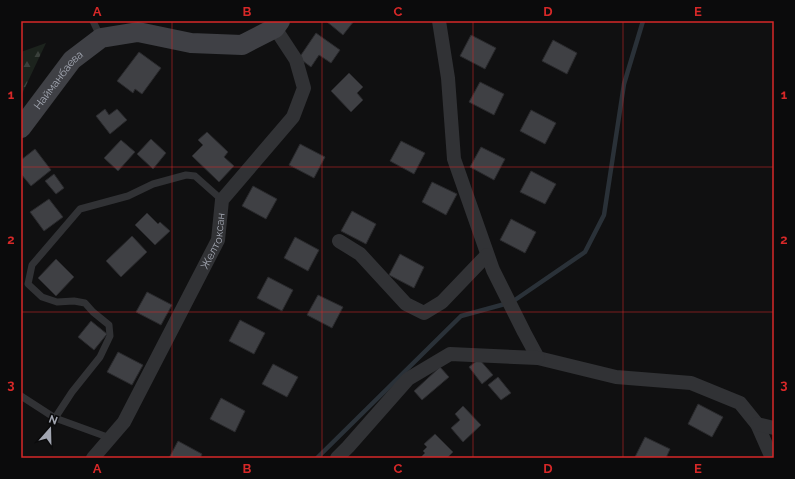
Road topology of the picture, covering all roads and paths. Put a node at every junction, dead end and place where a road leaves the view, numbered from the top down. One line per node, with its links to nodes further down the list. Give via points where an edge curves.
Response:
1 (439, 21): 7 (street, via 448,78 454,159)
2 (278, 24): 3 (main road, Желтоксан, via 242,45 191,43 138,32); 5 (street, Желтоксан, via 296,60 304,88 293,117)
3 (97, 29): 4 (main road, Найманбаева)
4 (21, 128)
5 (222, 200): 10 (lane, via 195,176 186,175 153,184 128,196 80,209 32,265 28,284 42,297 57,302 85,303 109,325 110,336 100,357); 13 (street, Желтоксан, via 218,240 124,422)
6 (339, 241): 7 (street, via 360,254 406,304 424,313 442,302)
7 (487, 255): 8 (street)
8 (538, 358): 11 (street, via 616,377 691,383 740,403); 15 (street, via 450,354 408,379)
9 (21, 396): 10 (lane)
10 (55, 418): 13 (lane)
11 (758, 424): 12 (street); 16 (street)
12 (774, 428)
13 (110, 438): 14 (street, Желтоксан)
14 (92, 458)
15 (337, 458)
16 (772, 458)

